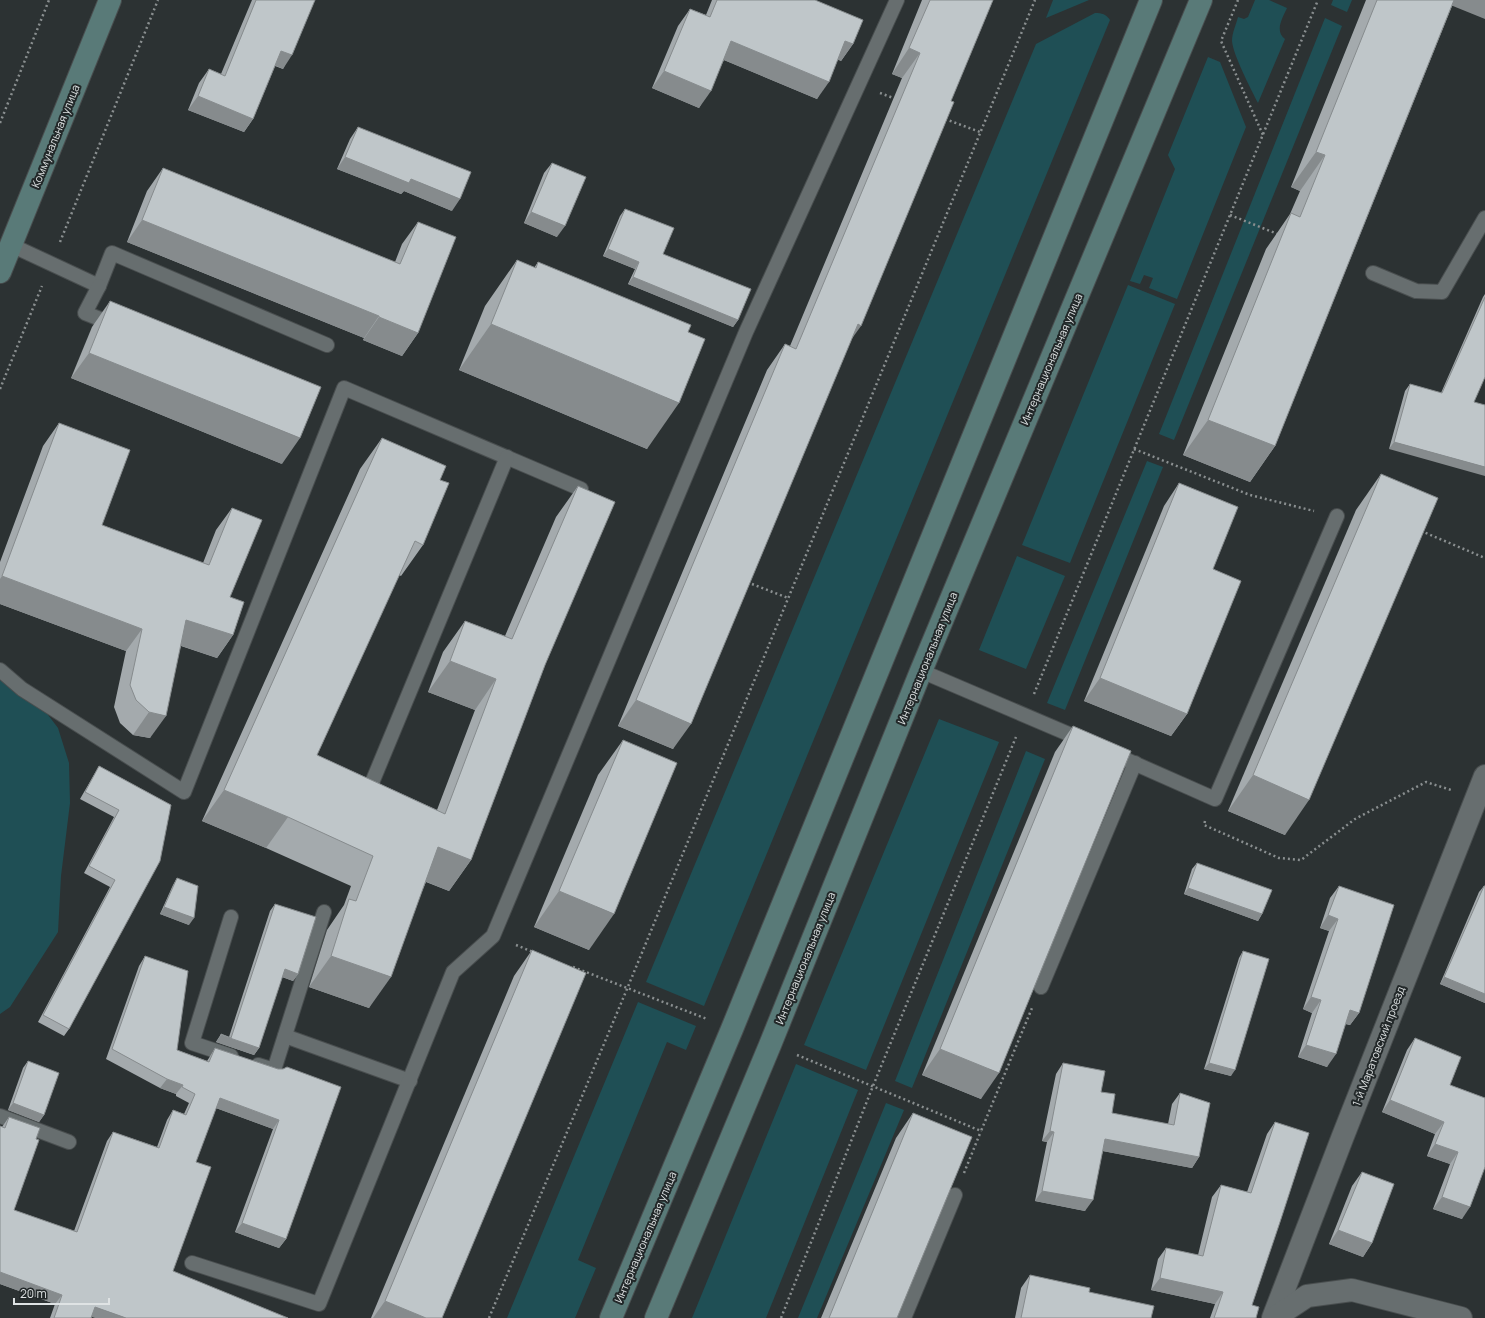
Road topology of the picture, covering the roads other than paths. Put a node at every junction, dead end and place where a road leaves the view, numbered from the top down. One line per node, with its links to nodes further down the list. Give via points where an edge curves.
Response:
1 (110, 0): 6 (main road, Коммунальная улица)
2 (897, 0): 24 (lane, via 746,332 493,936 453,972)
3 (1151, 0): 29 (main road, Интернациональная улица)
4 (1201, 0): 16 (main road, Интернациональная улица)
5 (1485, 218): 8 (lane, via 1442,292 1416,291)
6 (11, 245): 7 (main road, Коммунальная улица); 9 (lane)
7 (0, 272)
8 (1373, 273)
9 (99, 286): 10 (lane, via 85,313); 11 (lane, via 112,253)
10 (129, 330)
11 (327, 345)
12 (507, 457): 13 (lane); 15 (lane, via 344,388 184,792 22,689); 19 (lane)
13 (581, 489)
14 (1337, 516): 17 (lane, via 1215,799)
15 (0, 670)
16 (922, 671): 17 (lane); 30 (main road, Интернациональная улица)
17 (1135, 763): 22 (lane)
18 (1485, 776): 32 (street, 1-й Маратовский проезд)
19 (371, 785)
20 (324, 912): 23 (lane)
21 (231, 917): 23 (lane, via 192,1043 274,1070)
22 (1041, 987)
23 (285, 1036): 24 (lane)
24 (410, 1081): 28 (lane, via 319,1304)
25 (0, 1116): 26 (lane)
26 (69, 1142)
27 (955, 1195): 31 (lane)
28 (192, 1263)
29 (612, 1318)
30 (656, 1318)
31 (904, 1318)
32 (1273, 1318): 33 (street, via 1306,1296 1352,1290)
33 (1461, 1318)

